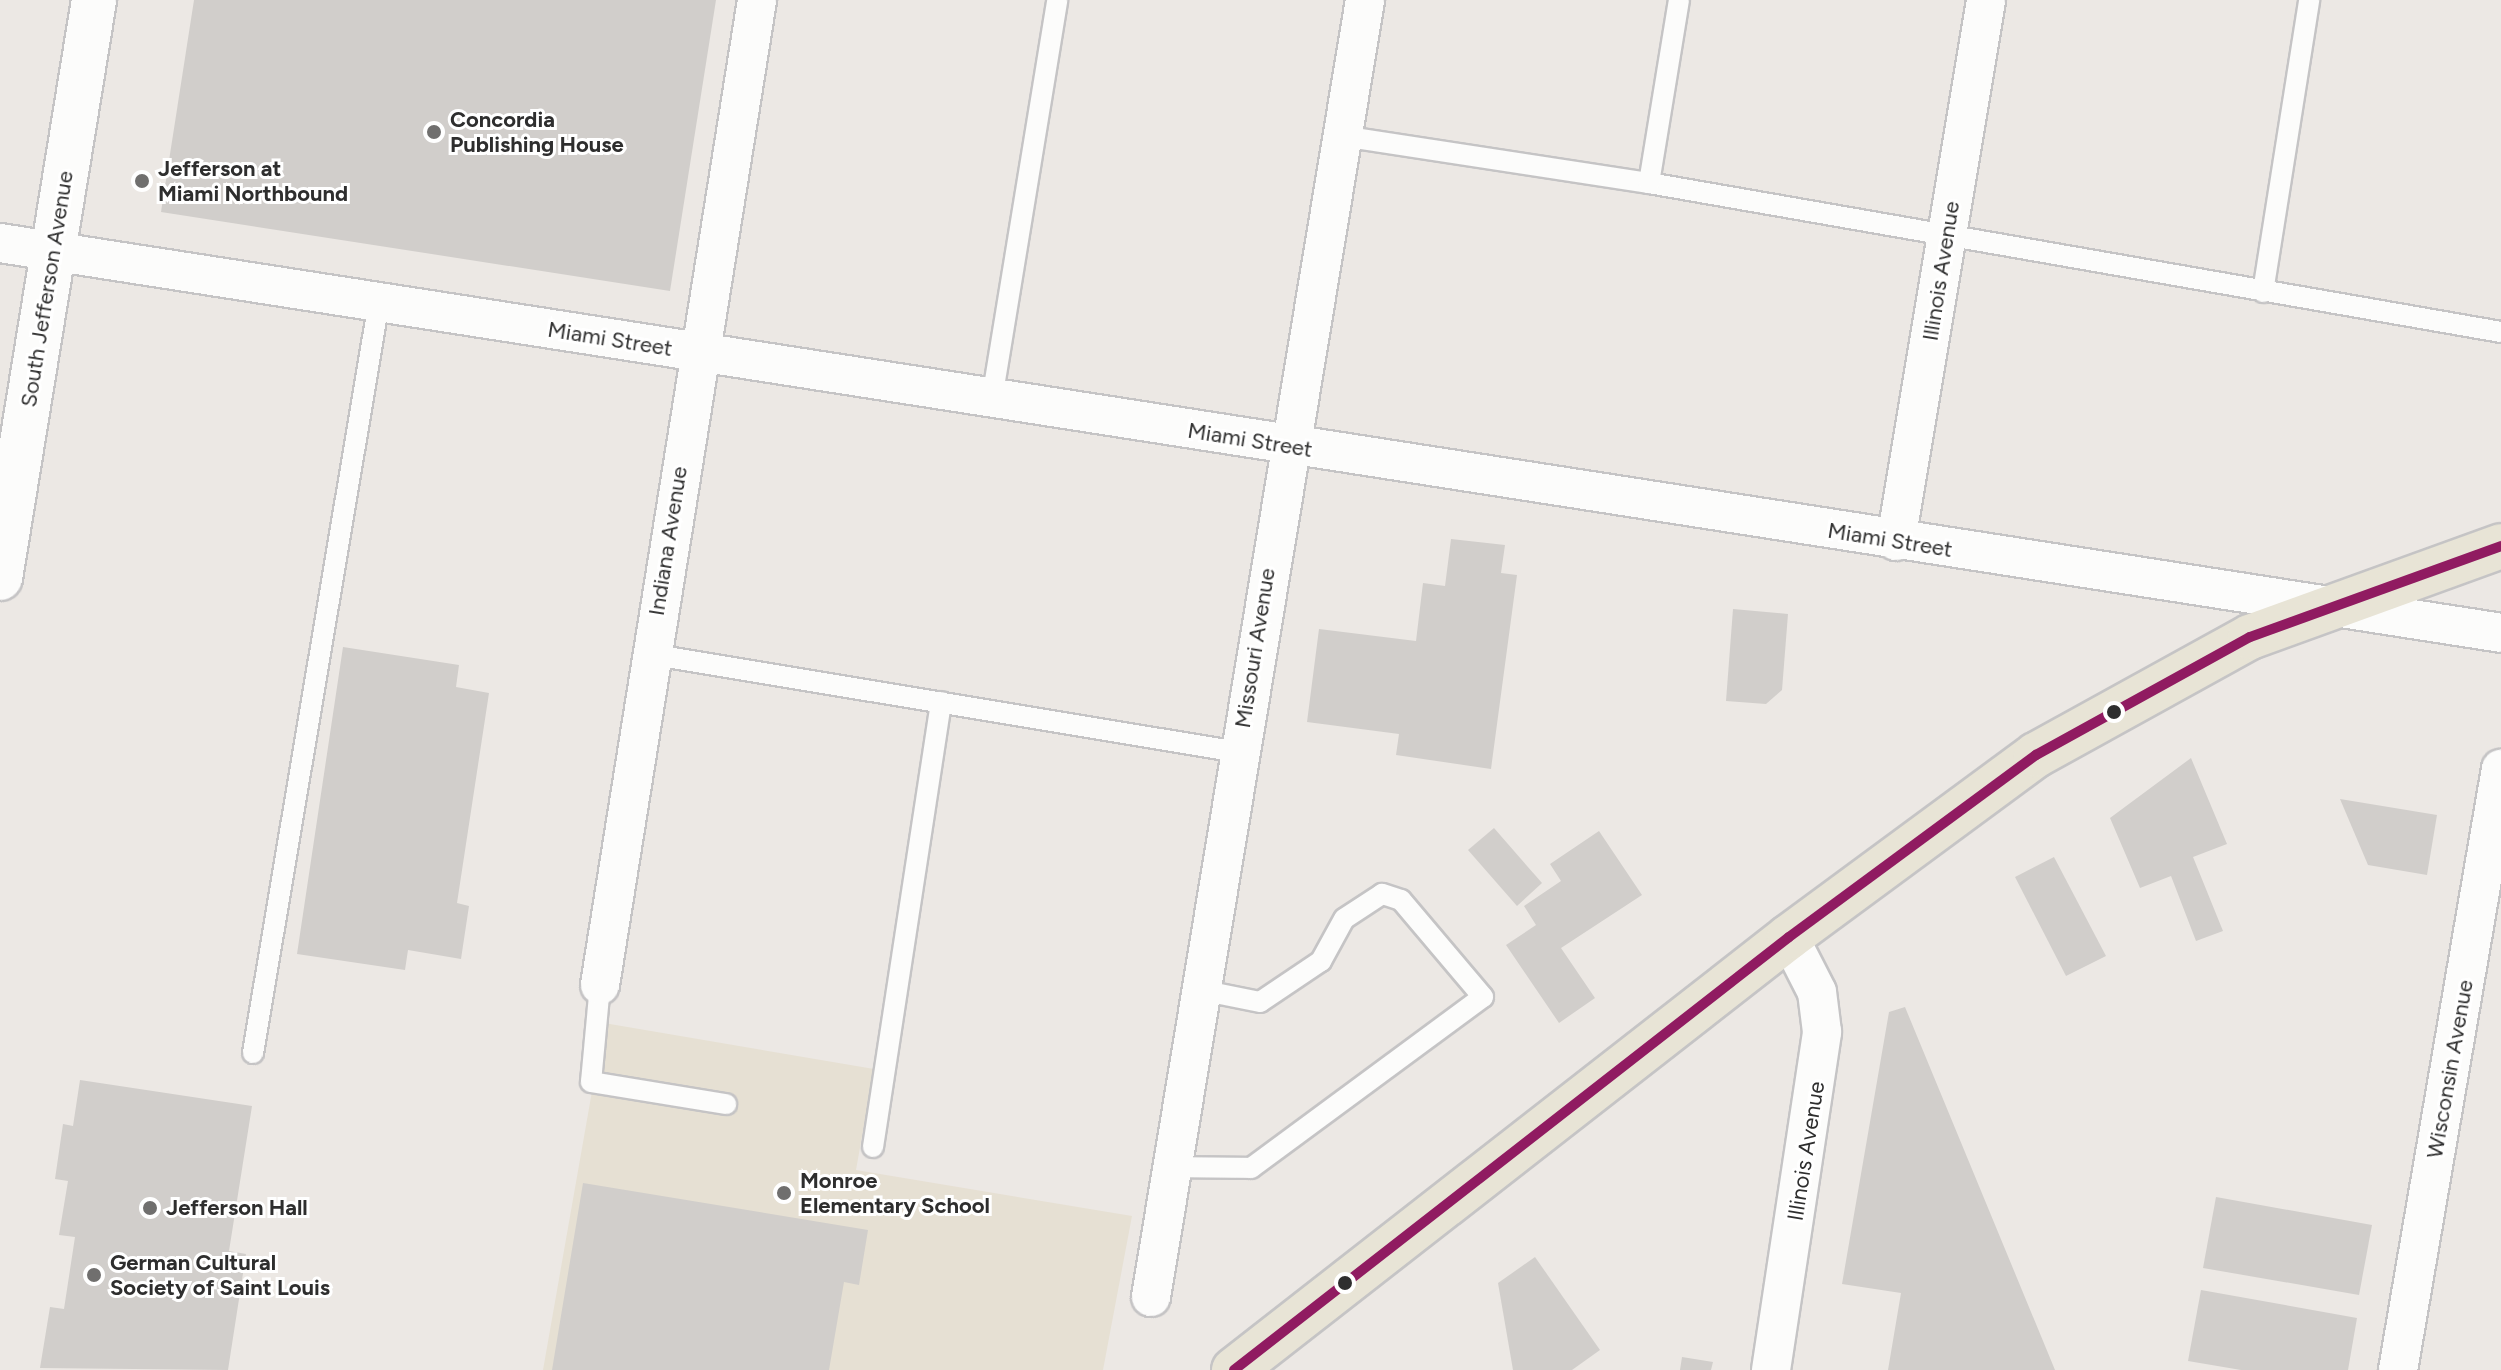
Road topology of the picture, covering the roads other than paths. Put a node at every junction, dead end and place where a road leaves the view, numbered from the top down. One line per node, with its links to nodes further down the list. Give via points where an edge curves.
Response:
1 (94, 0): 12 (main road, South Jefferson Avenue)
2 (757, 0): 16 (street, Indiana Avenue)
3 (1057, 0): 17 (lane)
4 (1365, 0): 8 (street, Missouri Avenue)
5 (1679, 0): 9 (lane)
6 (1986, 0): 10 (street, Illinois Avenue)
7 (2309, 0): 13 (lane)
8 (1341, 136): 9 (lane); 18 (street, Missouri Avenue)
9 (1649, 183): 10 (lane)
10 (1946, 239): 13 (lane); 19 (street, Illinois Avenue)
11 (0, 243): 12 (street, Miami Street)
12 (53, 251): 14 (street, Miami Street); 21 (main road, South Jefferson Avenue)
13 (2263, 292): 15 (lane)
14 (379, 302): 16 (street, Miami Street); 31 (lane)
15 (2501, 332)
16 (700, 353): 17 (street, Miami Street); 24 (street, Indiana Avenue)
17 (992, 399): 18 (street, Miami Street)
18 (1288, 446): 19 (street, Miami Street); 26 (street, Missouri Avenue)
19 (1896, 541): 22 (street, Miami Street)
20 (2501, 546): 22 (main road)
21 (0, 578)
22 (2322, 607): 23 (street, Miami Street); 28 (main road, via 2100,715 1987,788)
23 (2501, 633)
24 (649, 654): 25 (lane); 29 (street, Indiana Avenue)
25 (941, 702): 26 (lane); 33 (lane)
26 (1238, 752): 30 (street, Missouri Avenue)
27 (2501, 769): 38 (street, Wisconsin Avenue)
28 (1789, 937): 36 (main road); 37 (street, Illinois Avenue, via 1817,992 1822,1032)
29 (600, 985): 32 (lane, Indiana Avenue, via 591,1082)
30 (1200, 990): 34 (street, Missouri Avenue); 34 (lane, via 1260,1002 1321,961 1344,919 1382,894 1401,900 1483,997 1251,1168)
31 (253, 1053)
32 (726, 1104)
33 (873, 1147)
34 (1171, 1167): 35 (street, Missouri Avenue)
35 (1151, 1297)
36 (1234, 1370)
37 (1771, 1370)
38 (2398, 1370)

